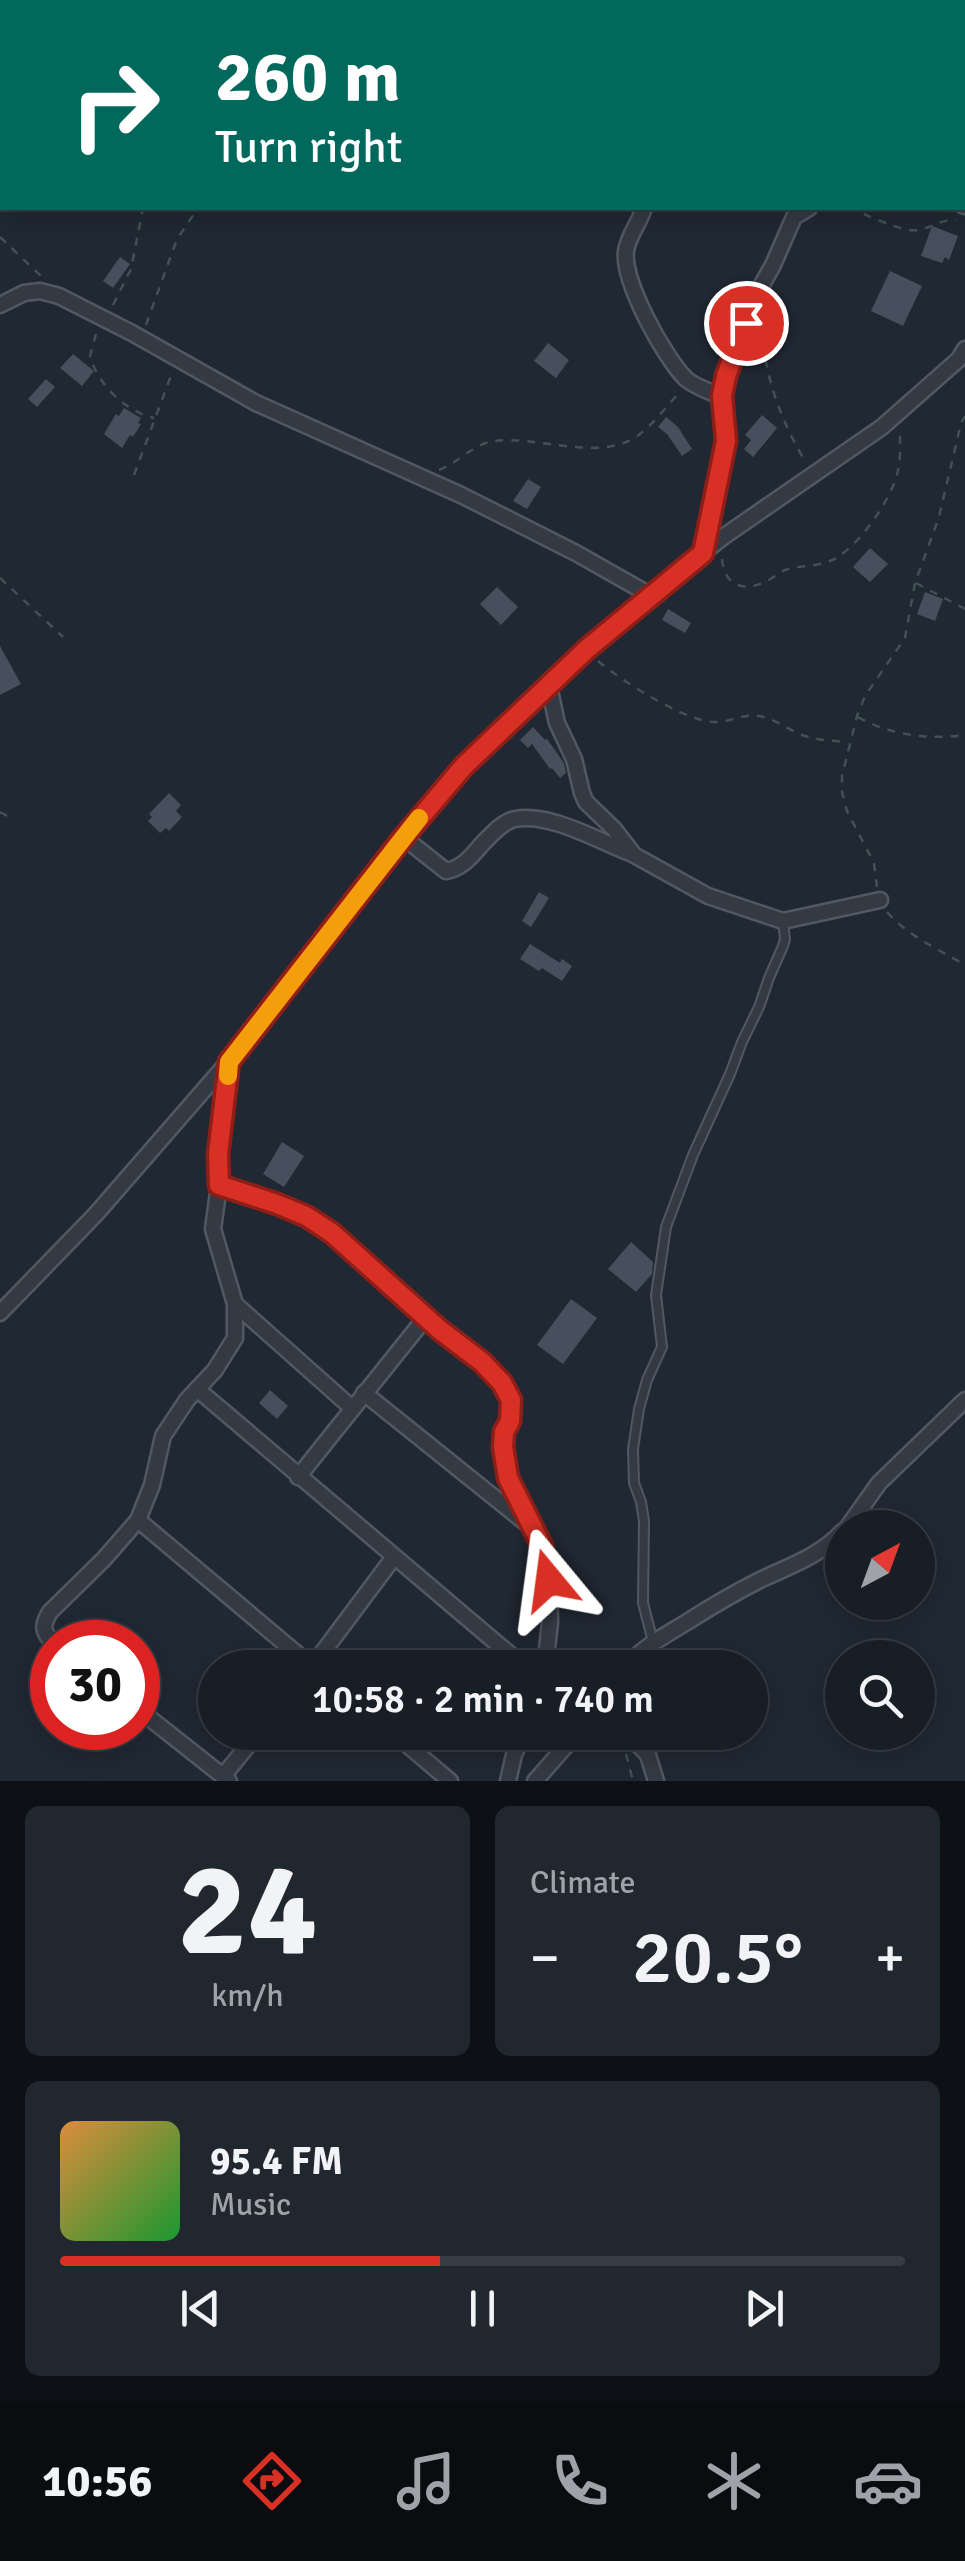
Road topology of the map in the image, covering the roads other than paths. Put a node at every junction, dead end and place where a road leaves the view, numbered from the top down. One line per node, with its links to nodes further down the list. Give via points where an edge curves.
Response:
1 (643, 210): 5 (street, via 628,242 628,277 674,365 690,382)
2 (806, 210): 5 (street, via 794,217 755,297)
3 (0, 305): 7 (street, via 24,293 59,296 256,403 576,552)
4 (965, 348): 6 (street, via 882,428)
5 (722, 396): 6 (street, via 726,441)
6 (703, 553): 7 (street)
7 (650, 595): 8 (street)
8 (549, 686): 9 (street, via 464,766); 10 (street, via 586,802)
9 (403, 838): 10 (street, via 446,871 459,868 515,819 541,819); 13 (street)
10 (634, 855): 12 (street, via 708,896)
11 (880, 900): 12 (street)
12 (783, 921): 29 (lane, via 783,946 666,1228 656,1295 662,1346 647,1380 633,1450 644,1522 643,1603)
13 (229, 1062): 14 (street); 16 (street)
14 (219, 1185): 15 (street, via 213,1228); 17 (street, via 306,1216)
15 (235, 1304): 18 (street, via 235,1338); 21 (street)
16 (0, 1313)
17 (426, 1317): 19 (street); 25 (street, via 482,1362 511,1400 505,1463)
18 (197, 1390): 22 (street); 24 (street, via 163,1436)
19 (364, 1393): 21 (street); 25 (street)
20 (965, 1400): 23 (street)
21 (352, 1408): 22 (street)
22 (298, 1477): 27 (street)
23 (859, 1510)
24 (138, 1520): 28 (street); 30 (street)
25 (534, 1529): 33 (street, via 549,1580)
26 (825, 1547): 29 (street)
27 (394, 1557): 31 (street); 32 (street)
28 (46, 1620)
29 (653, 1642): 34 (street)
30 (292, 1650)
31 (325, 1650)
32 (505, 1650)
33 (547, 1650)
34 (641, 1650)
35 (160, 1726): 41 (street)
36 (246, 1750): 41 (street)
37 (413, 1750): 42 (street)
38 (516, 1750): 43 (street)
39 (562, 1750): 44 (street)
40 (643, 1750): 45 (street)
41 (226, 1779)
42 (450, 1781)
43 (508, 1781)
44 (534, 1781)
45 (656, 1781)

